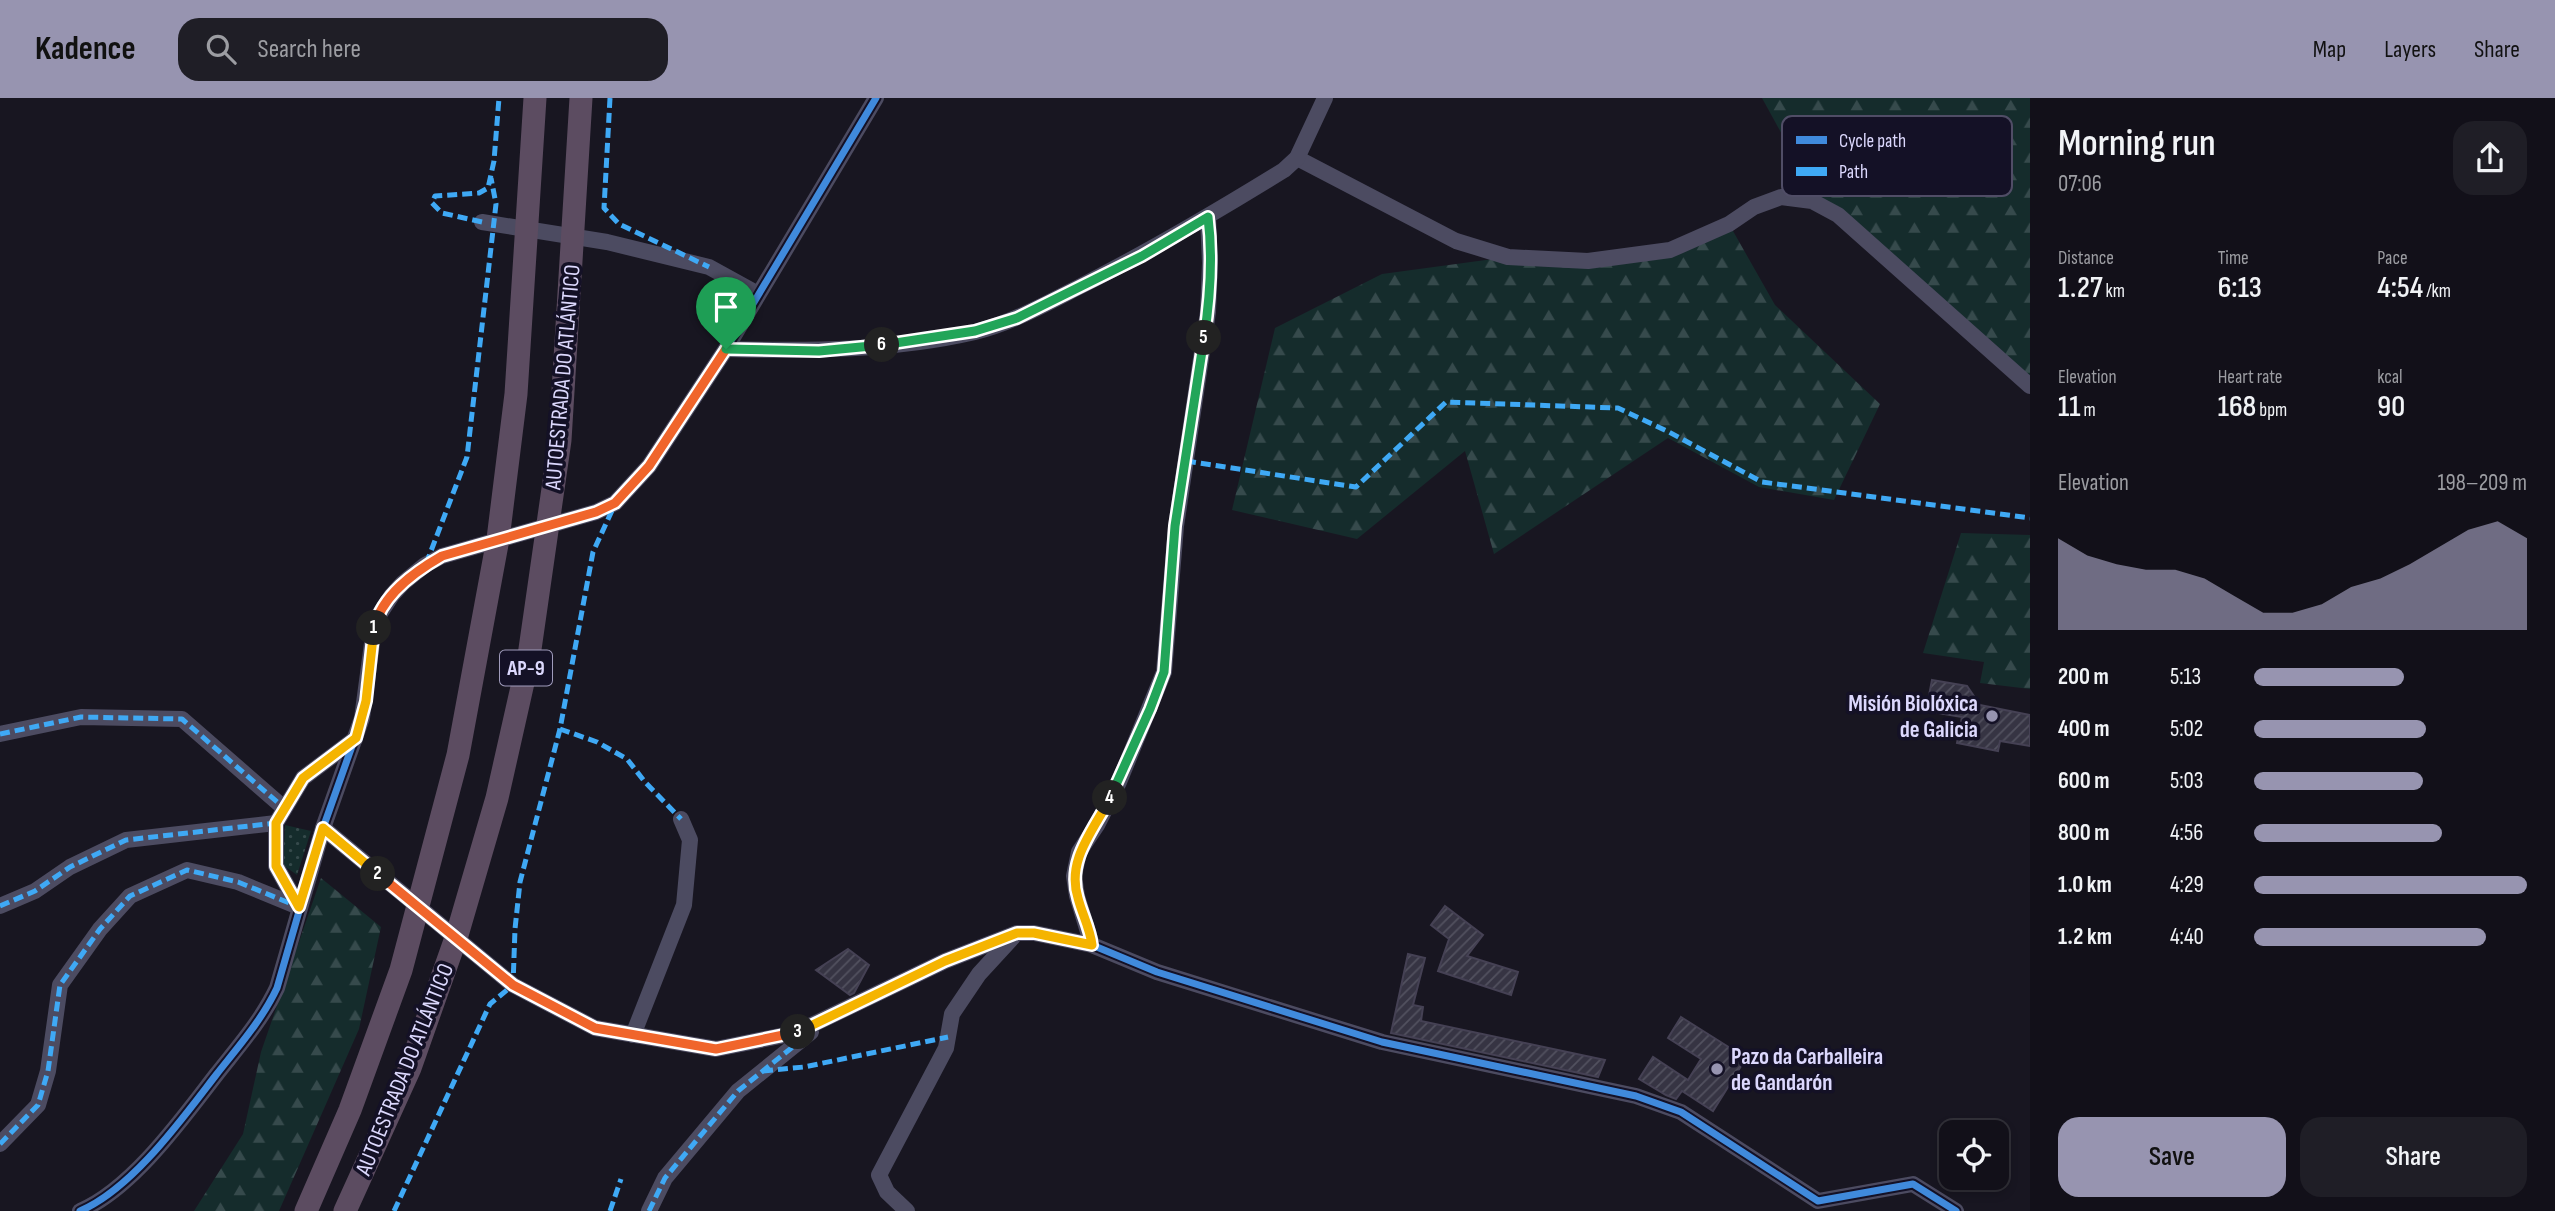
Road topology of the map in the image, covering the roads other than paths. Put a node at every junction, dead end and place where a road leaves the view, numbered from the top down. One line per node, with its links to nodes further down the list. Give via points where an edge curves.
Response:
1 (535, 98): 24 (highway, AUTOESTRADA DO ATLÁNTICO / AP-9, via 516,394 499,539 458,755 401,970 350,1110)
2 (582, 98): 25 (highway, AUTOESTRADA DO ATLÁNTICO / AP-9, via 560,440 529,656 497,797 457,935 410,1068)
3 (876, 98): 8 (street)
4 (1325, 98): 5 (street)
5 (1297, 158): 6 (street); 10 (street, via 1456,241 1508,257 1588,261 1670,250 1781,197 1812,201 1838,215)
6 (1208, 217): 9 (street, via 1142,256 1017,318 975,331 819,351); 19 (street, via 1208,312 1175,526 1164,672 1119,782 1079,852 1074,876)
7 (482, 222): 8 (street, via 607,242 709,267)
8 (758, 293): 9 (street)
9 (726, 349): 12 (street, via 649,466 615,503 454,551 425,565 403,583 382,608 372,634 366,701)
10 (2030, 386)
11 (0, 734): 13 (street, via 81,717 183,719)
12 (356, 738): 13 (street, via 303,778); 15 (street)
13 (280, 816): 16 (street, via 126,840); 17 (street, via 276,866)
14 (681, 819): 21 (street, via 690,840 684,905)
15 (323, 828): 17 (street); 21 (street, via 513,985 595,1028)
16 (0, 906)
17 (299, 907): 22 (street, via 238,882 187,870 130,896 60,985 48,1071 38,1105); 23 (street, via 278,988 260,1020 137,1169 105,1197)
18 (1017, 933): 19 (street); 20 (street, via 945,961); 27 (street, via 979,974 952,1014 946,1048 880,1175 887,1192)
19 (1092, 945): 28 (street, via 1157,972 1382,1042 1636,1096 1681,1112 1818,1201 1913,1184)
20 (832, 1016): 21 (street, via 796,1033 716,1049); 26 (street, via 738,1091 665,1178)
21 (633, 1035)
22 (0, 1144)
23 (80, 1211)
24 (306, 1211)
25 (345, 1211)
26 (649, 1211)
27 (907, 1211)
28 (1956, 1211)

